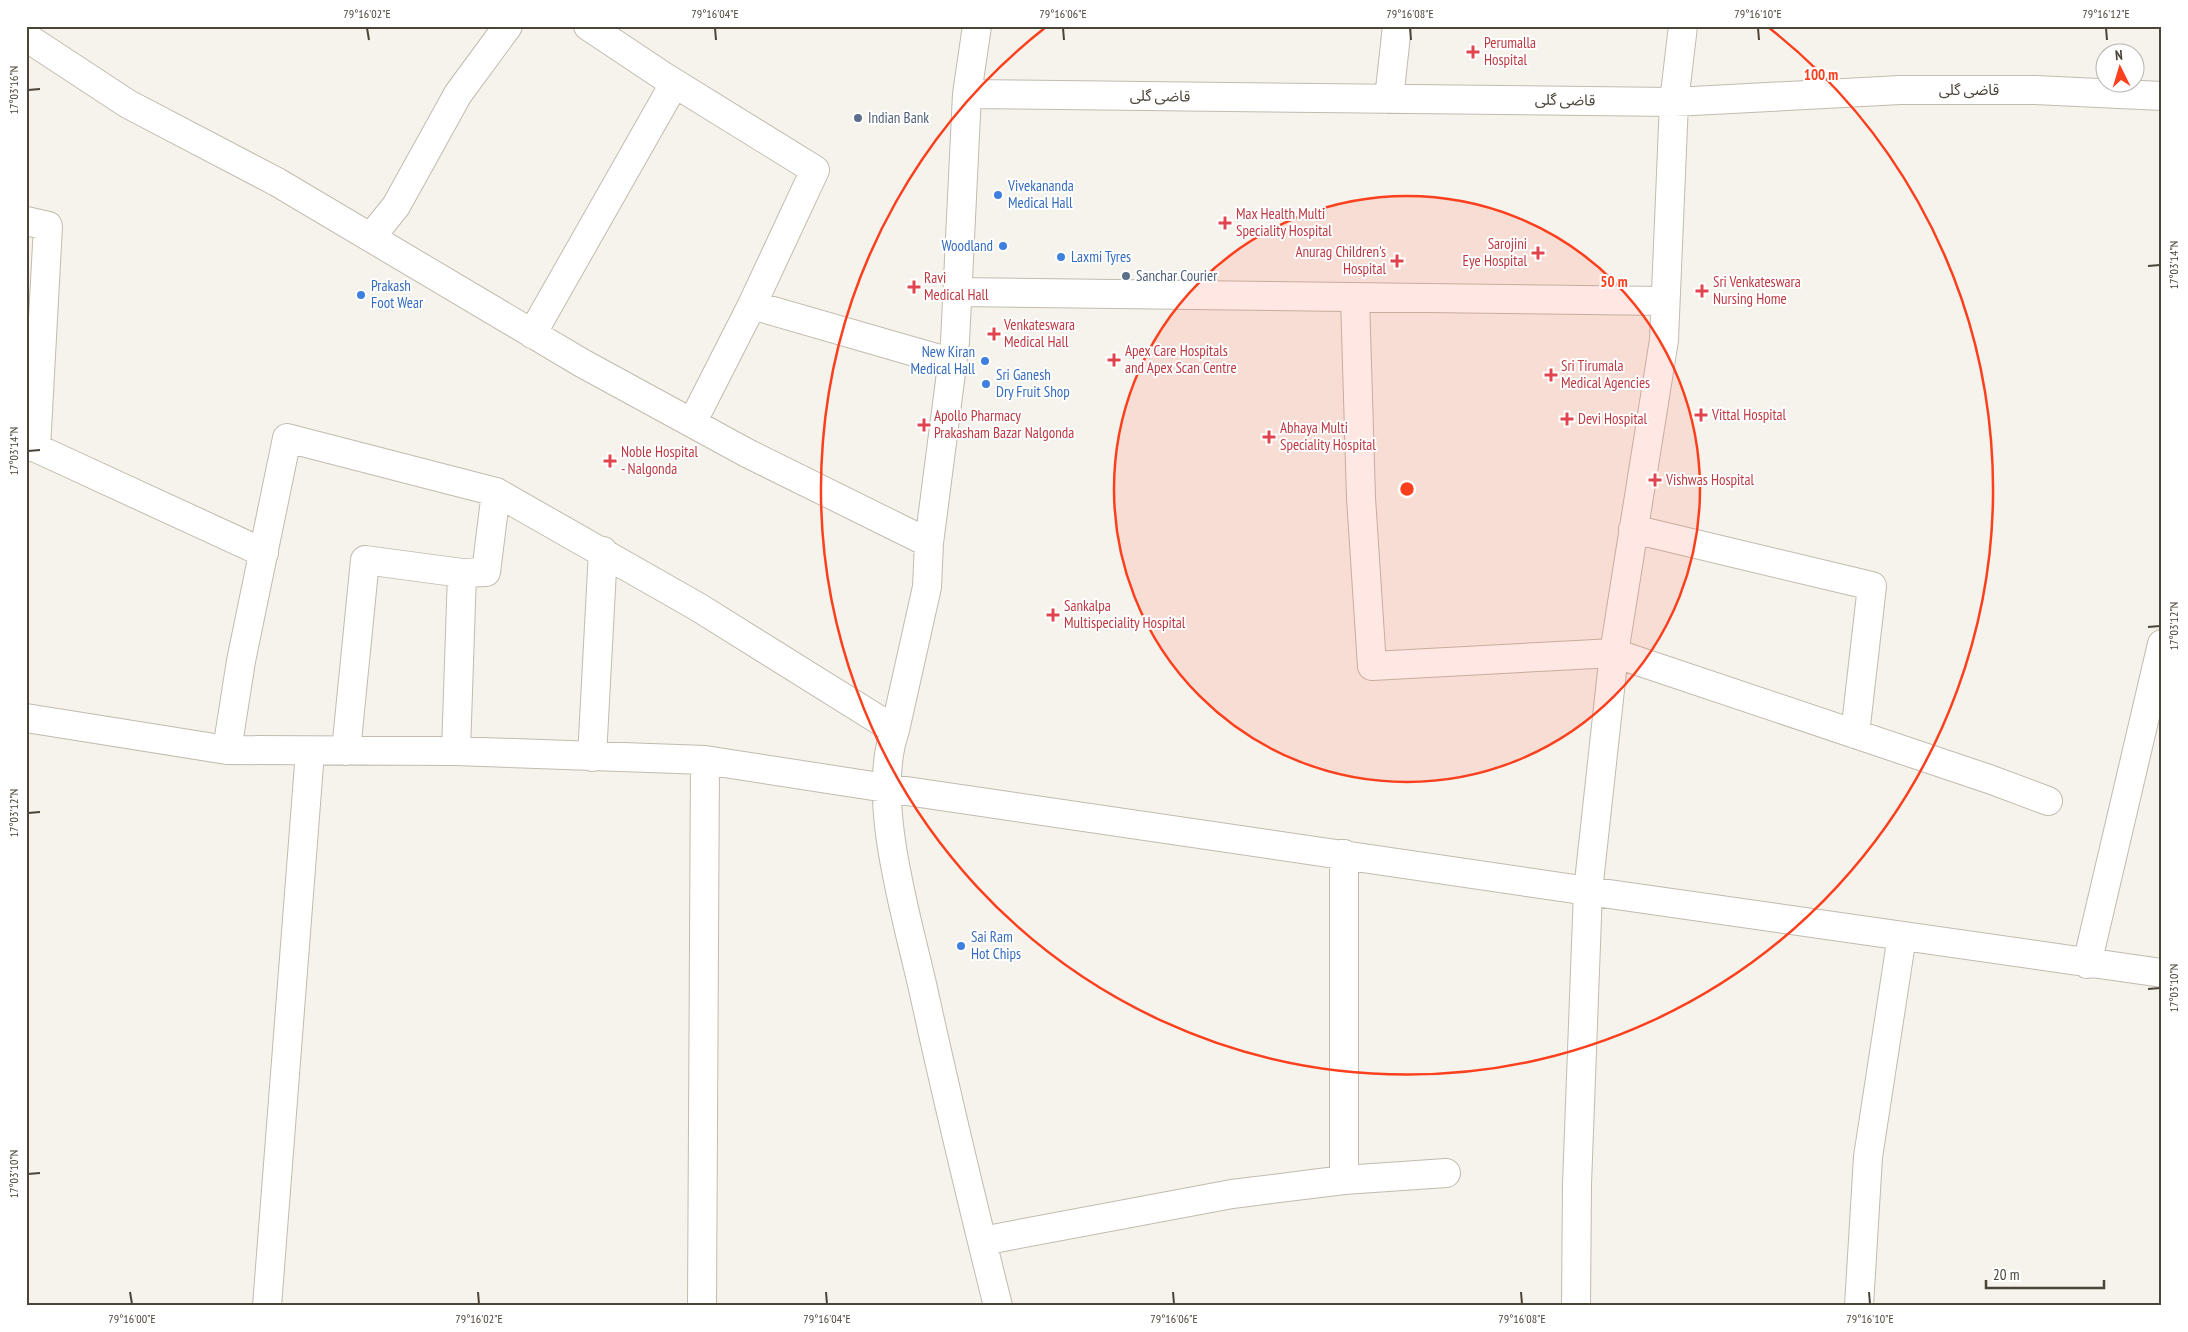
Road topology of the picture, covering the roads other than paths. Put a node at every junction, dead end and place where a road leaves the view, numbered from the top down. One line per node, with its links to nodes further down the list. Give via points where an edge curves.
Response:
1 (508, 26): 13 (street, via 458,94 396,206)
2 (588, 26): 7 (street)
3 (977, 26): 8 (street)
4 (1397, 26): 10 (street)
5 (1682, 26): 11 (street)
6 (26, 37): 13 (street, via 128,104 277,182)
7 (674, 84): 17 (street, via 815,170); 18 (street)
8 (967, 94): 10 (street, قاضی گلی); 14 (street)
9 (2162, 96): 11 (street, قاضی گلی, via 2035,90 1900,90)
10 (1389, 99): 11 (street, قاضی گلی)
11 (1674, 102): 16 (street)
12 (26, 221): 21 (street, via 48,226)
13 (371, 237): 18 (street)
14 (957, 292): 15 (street); 19 (street)
15 (1355, 297): 16 (street); 29 (street, via 1361,498 1372,666)
16 (1665, 301): 23 (street, via 1664,340)
17 (752, 305): 19 (street); 20 (street)
18 (532, 334): 20 (street)
19 (953, 362): 24 (street)
20 (692, 423): 24 (street)
21 (31, 447): 26 (street)
22 (496, 492): 25 (street); 26 (street, via 288,438); 27 (street, via 486,572)
23 (1633, 529): 29 (street); 32 (street, via 1872,586)
24 (929, 544): 31 (street, via 927,587)
25 (603, 551): 31 (street); 37 (street)
26 (264, 553): 33 (street)
27 (462, 573): 34 (street, via 365,560); 35 (street)
28 (2162, 644): 44 (street)
29 (1614, 653): 32 (street); 42 (street)
30 (26, 718): 33 (street)
31 (895, 730): 39 (street, via 889,747)
32 (1855, 734): 40 (street)
33 (226, 750): 36 (street)
34 (346, 751): 35 (street); 36 (street)
35 (456, 751): 37 (street)
36 (310, 752): 49 (street)
37 (592, 757): 38 (street)
38 (705, 760): 39 (street); 50 (street)
39 (886, 788): 41 (street); 48 (street, via 894,859)
40 (2048, 801)
41 (1344, 854): 42 (street); 47 (street)
42 (1588, 891): 43 (street); 52 (street, via 1577,1184)
43 (1902, 936): 44 (street); 53 (street, via 1868,1157)
44 (2087, 964): 45 (street)
45 (2162, 973)
46 (1446, 1173): 47 (street)
47 (1344, 1180): 48 (street, via 1232,1194)
48 (982, 1241): 51 (street)
49 (267, 1306)
50 (702, 1306)
51 (998, 1306)
52 (1576, 1306)
53 (1859, 1306)

